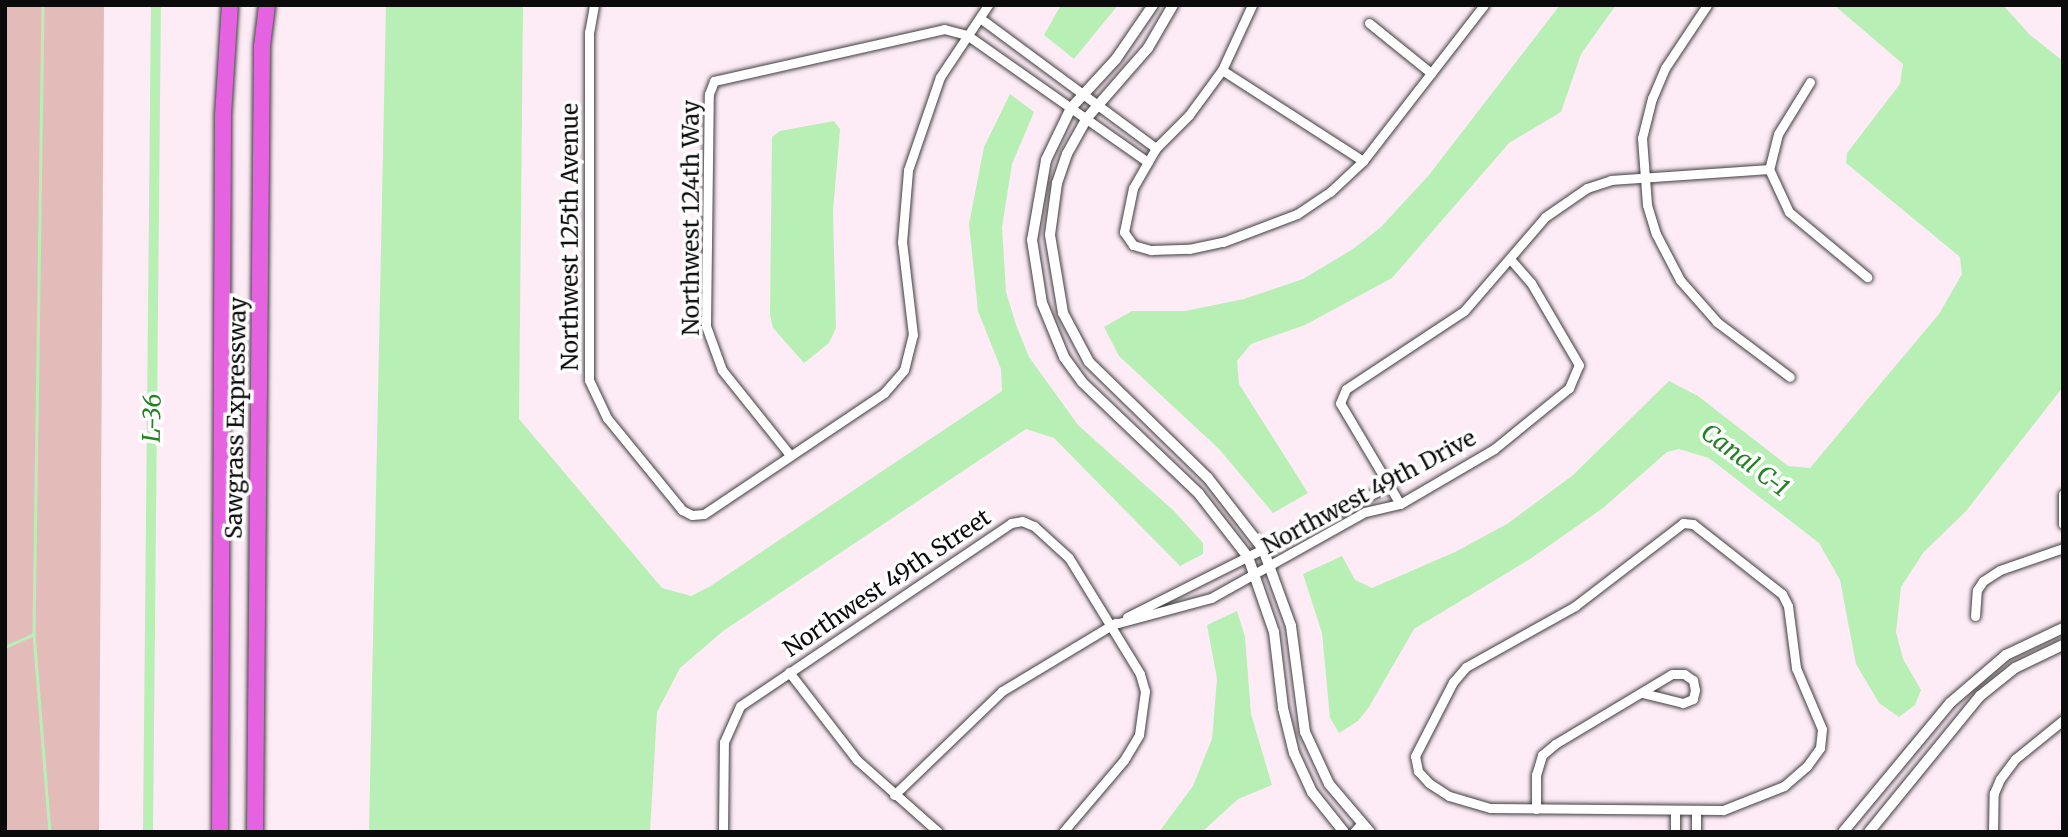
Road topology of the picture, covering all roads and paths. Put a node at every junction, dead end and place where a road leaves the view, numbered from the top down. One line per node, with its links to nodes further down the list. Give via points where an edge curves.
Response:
1 (230, 5): 52 (highway, Sawgrass Expressway, via 223,115)
2 (267, 5): 53 (highway, Sawgrass Expressway, via 262,46)
3 (594, 5): 30 (street, Northwest 125th Avenue, via 589,58 589,380 607,418 682,510 692,515 704,514)
4 (988, 5): 10 (street)
5 (1153, 5): 18 (street, via 1116,59)
6 (1173, 5): 19 (street, via 1147,48)
7 (1252, 5): 14 (street)
8 (1484, 5): 16 (street)
9 (1707, 5): 26 (street, via 1665,68 1652,98 1642,138)
10 (980, 18): 12 (street); 13 (street)
11 (1368, 23): 16 (street)
12 (967, 35): 15 (street); 30 (street, via 952,53 929,100 908,170 902,242 913,335 904,370 884,393); 30 (street, Northwest 124th Way, via 944,29 920,32 714,81 709,94 706,326 722,370)
13 (1030, 55): 15 (street); 18 (street)
14 (1222, 70): 22 (street); 23 (street)
15 (1020, 72): 20 (street)
16 (1431, 73): 23 (street)
17 (1810, 82): 25 (street, via 1778,134)
18 (1082, 92): 19 (street); 20 (street)
19 (1098, 104): 21 (street); 22 (street)
20 (1071, 108): 21 (street); 37 (street, via 1046,160 1033,214 1034,266 1053,334 1082,382 1199,494)
21 (1087, 118): 24 (street); 36 (street, via 1067,154 1052,206 1052,260 1063,313 1089,362 1216,487)
22 (1156, 148): 24 (street)
23 (1363, 160): 24 (street, via 1330,192 1263,229 1188,249 1151,250 1133,245 1124,232 1125,214)
24 (1148, 162)
25 (1769, 169): 26 (street); 28 (street, via 1789,212)
26 (1642, 177): 27 (street, via 1611,180 1564,200); 29 (street, via 1656,234 1680,280 1717,322)
27 (1512, 261): 31 (street, via 1464,311 1341,395 1347,418); 33 (street, Northwest 49th Drive, via 1561,332 1579,365 1578,376 1494,449)
28 (1867, 277)
29 (1790, 377)
30 (790, 455)
31 (1389, 486): 33 (street); 36 (street, Northwest 49th Drive)
32 (2063, 494): 34 (street)
33 (1400, 503): 38 (street, Northwest 49th Drive, via 1366,512)
34 (2063, 524)
35 (2063, 548): 40 (street, via 2000,570 1983,581 1977,590)
36 (1264, 549): 37 (street, Northwest 49th Drive); 38 (street)
37 (1248, 558): 39 (street); 41 (street, Northwest 49th Drive)
38 (1271, 566): 39 (street, Northwest 49th Drive); 51 (street, via 1291,626 1305,732 1329,785)
39 (1256, 574): 41 (street, Northwest 49th Drive, via 1211,598); 57 (street, via 1274,632 1283,708 1294,753 1312,792)
40 (1975, 616)
41 (1111, 625): 44 (street, Northwest 49th Street, via 1069,558 1034,526 1012,523); 47 (street, Northwest 49th Drive, via 1002,691); 56 (street, Northwest 49th Street, via 1145,691 1139,735 1124,760)
42 (2063, 628): 60 (street, via 2006,655 1950,703)
43 (2063, 645): 61 (street, via 2015,668 1980,696)
44 (789, 672): 47 (street, via 829,729); 54 (street, Northwest 49th Street, via 732,717 723,742)
45 (1643, 692): 45 (street, via 1672,674 1693,680 1695,690 1693,699 1683,703); 48 (street, via 1542,755 1536,775)
46 (2063, 720): 62 (street, via 2023,752 2000,779 1994,793)
47 (894, 794): 55 (street)
48 (1536, 809): 49 (street); 50 (street, via 1490,808 1449,796 1418,771 1415,756 1419,743 1466,667 1575,606 1683,523 1693,524 1782,594 1796,668 1824,738 1807,766 1784,786 1723,810)
49 (1675, 810): 50 (street); 58 (street)
50 (1696, 810): 59 (street)
51 (1362, 829)
52 (220, 832)
53 (255, 832)
54 (723, 832)
55 (938, 832)
56 (1063, 832)
57 (1344, 832)
58 (1675, 832)
59 (1696, 832)
60 (1843, 832)
61 (1869, 832)
62 (1993, 832)

